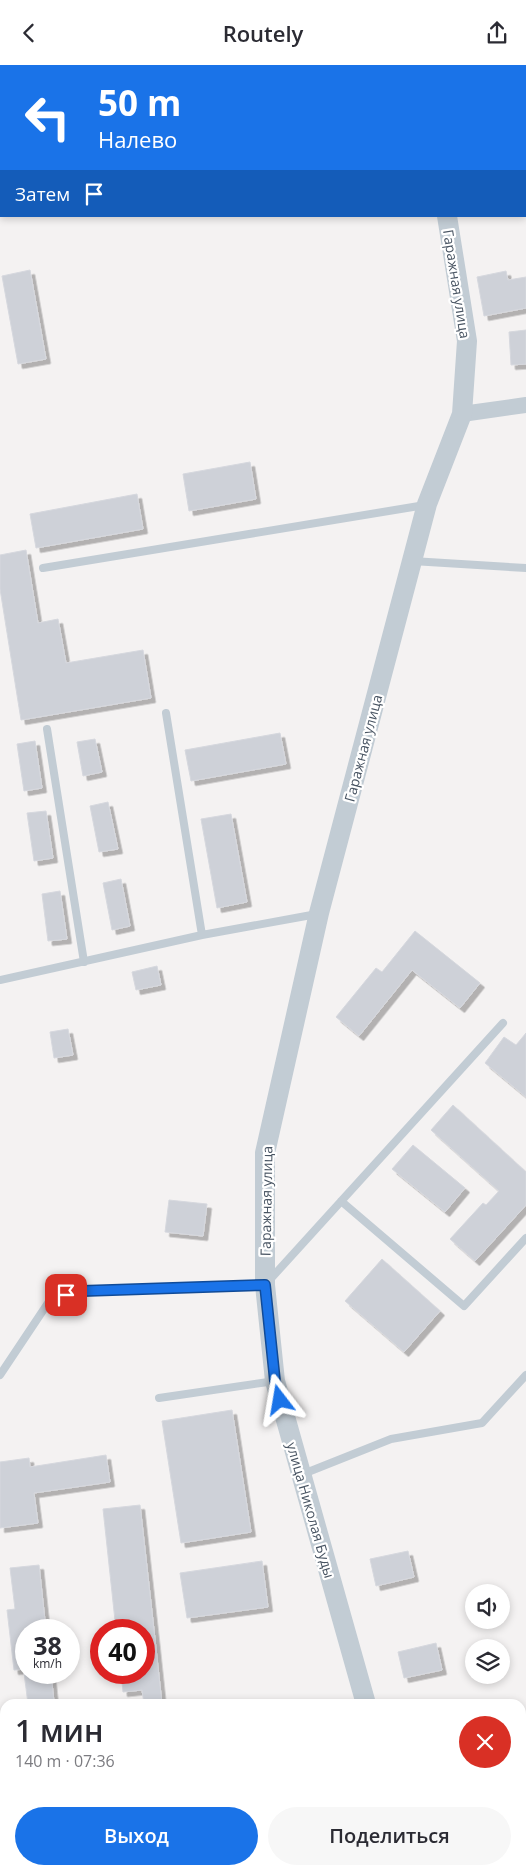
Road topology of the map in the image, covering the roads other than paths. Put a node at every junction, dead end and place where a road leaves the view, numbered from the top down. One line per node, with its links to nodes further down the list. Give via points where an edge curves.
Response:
1 (447, 217): 3 (street, Гаражная улица, via 467,341)
2 (526, 405): 3 (street)
3 (462, 414): 4 (street, Гаражная улица)
4 (427, 504): 5 (street, Гаражная улица); 6 (lane)
5 (412, 561): 7 (lane); 10 (street, Гаражная улица)
6 (43, 568)
7 (526, 568)
8 (166, 713): 11 (lane)
9 (47, 729): 12 (lane)
10 (319, 913): 11 (lane); 17 (street, Гаражная улица, via 265,1153)
11 (202, 935): 12 (lane)
12 (84, 962): 13 (lane)
13 (0, 980)
14 (503, 1023): 15 (lane)
15 (341, 1201): 16 (lane, via 464,1307); 17 (lane)
16 (526, 1238)
17 (265, 1285): 18 (lane, via 82,1291 50,1300); 20 (street, улица Николая Буды)
18 (0, 1375)
19 (526, 1375): 22 (lane, via 482,1423 391,1439)
20 (275, 1381): 21 (lane); 22 (street, улица Николая Буды)
21 (159, 1398)
22 (301, 1475): 23 (street, улица Николая Буды)
23 (365, 1699)

